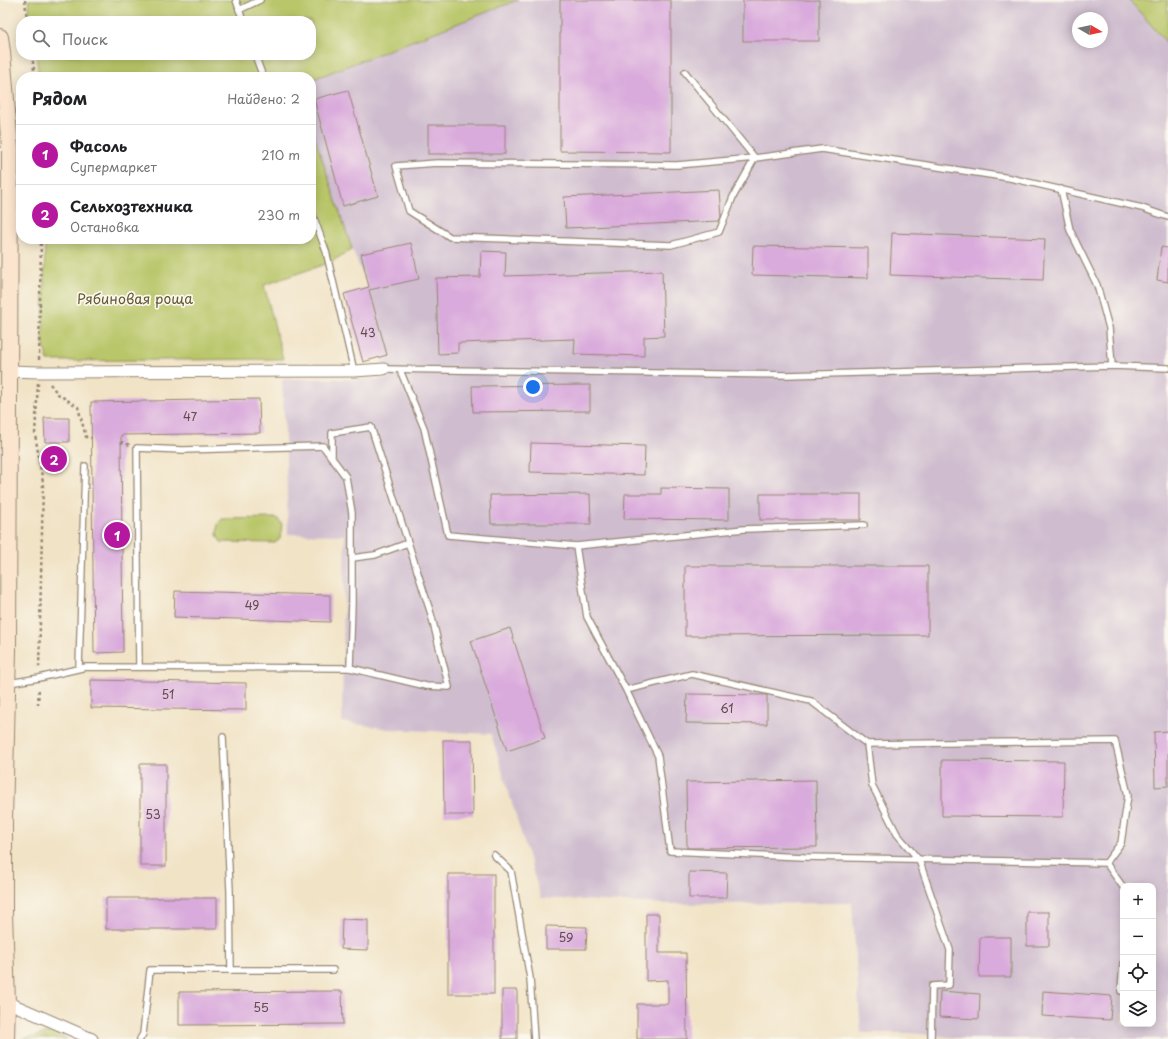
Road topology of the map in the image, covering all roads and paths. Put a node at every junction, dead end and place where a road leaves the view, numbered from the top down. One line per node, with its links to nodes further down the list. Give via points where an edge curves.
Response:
1 (25, 0): 5 (path)
2 (236, 0): 4 (lane)
3 (260, 0): 4 (lane)
4 (239, 10): 6 (lane)
5 (27, 16)
6 (241, 16)
7 (0, 36): 22 (main road, via 10,148)
8 (33, 60): 10 (path)
9 (257, 60): 11 (lane)
10 (34, 72)
11 (261, 72)
12 (685, 72): 13 (lane)
13 (756, 158): 13 (lane, via 734,197 719,232 671,246 450,237 409,211 396,166 437,163 677,165); 14 (lane, via 822,149 1010,178)
14 (1061, 190): 15 (lane, via 1142,208); 18 (lane, via 1070,230 1098,285 1109,328)
15 (1168, 217)
16 (316, 224): 23 (lane, via 326,251)
17 (41, 244): 24 (path)
18 (1112, 366): 19 (lane); 21 (lane, via 787,375)
19 (1168, 368)
20 (384, 370): 21 (lane); 23 (street)
21 (400, 370): 31 (lane, via 424,428 448,535)
22 (9, 371): 24 (street); 28 (main road)
23 (354, 371): 24 (street)
24 (39, 372): 25 (path, via 58,394 78,407 86,437); 36 (path, via 34,434 43,483)
25 (92, 438)
26 (332, 458): 30 (lane, via 332,433 372,427); 32 (lane, via 346,477 352,513); 33 (lane, via 323,446 183,450 137,448)
27 (85, 466): 34 (lane)
28 (4, 472): 37 (main road)
29 (864, 525): 31 (lane, via 744,529)
30 (408, 542): 32 (lane, via 375,555); 35 (lane, via 431,614 450,687 426,686)
31 (576, 546): 38 (lane, via 587,617)
32 (352, 558): 35 (lane)
33 (139, 667): 34 (lane); 35 (lane)
34 (79, 668): 36 (lane)
35 (350, 668)
36 (39, 678): 37 (lane); 39 (path)
37 (7, 683): 46 (main road)
38 (626, 690): 41 (lane, via 692,674 811,701); 43 (lane, via 658,756 670,851)
39 (38, 705)
40 (223, 737): 47 (lane)
41 (867, 744): 43 (lane, via 872,784 897,834); 44 (lane, via 1115,741 1128,795 1121,843)
42 (494, 855): 53 (lane, via 512,871 530,978)
43 (919, 860): 44 (lane); 54 (lane, via 950,950 949,985 932,986)
44 (1106, 864): 45 (lane)
45 (1120, 883)
46 (3, 970): 49 (main road)
47 (231, 970): 48 (lane); 52 (lane, via 150,970 143,1034)
48 (333, 970)
49 (7, 1002): 50 (main road); 51 (street)
50 (6, 1039)
51 (92, 1039)
52 (140, 1039)
53 (534, 1039)
54 (930, 1039)

